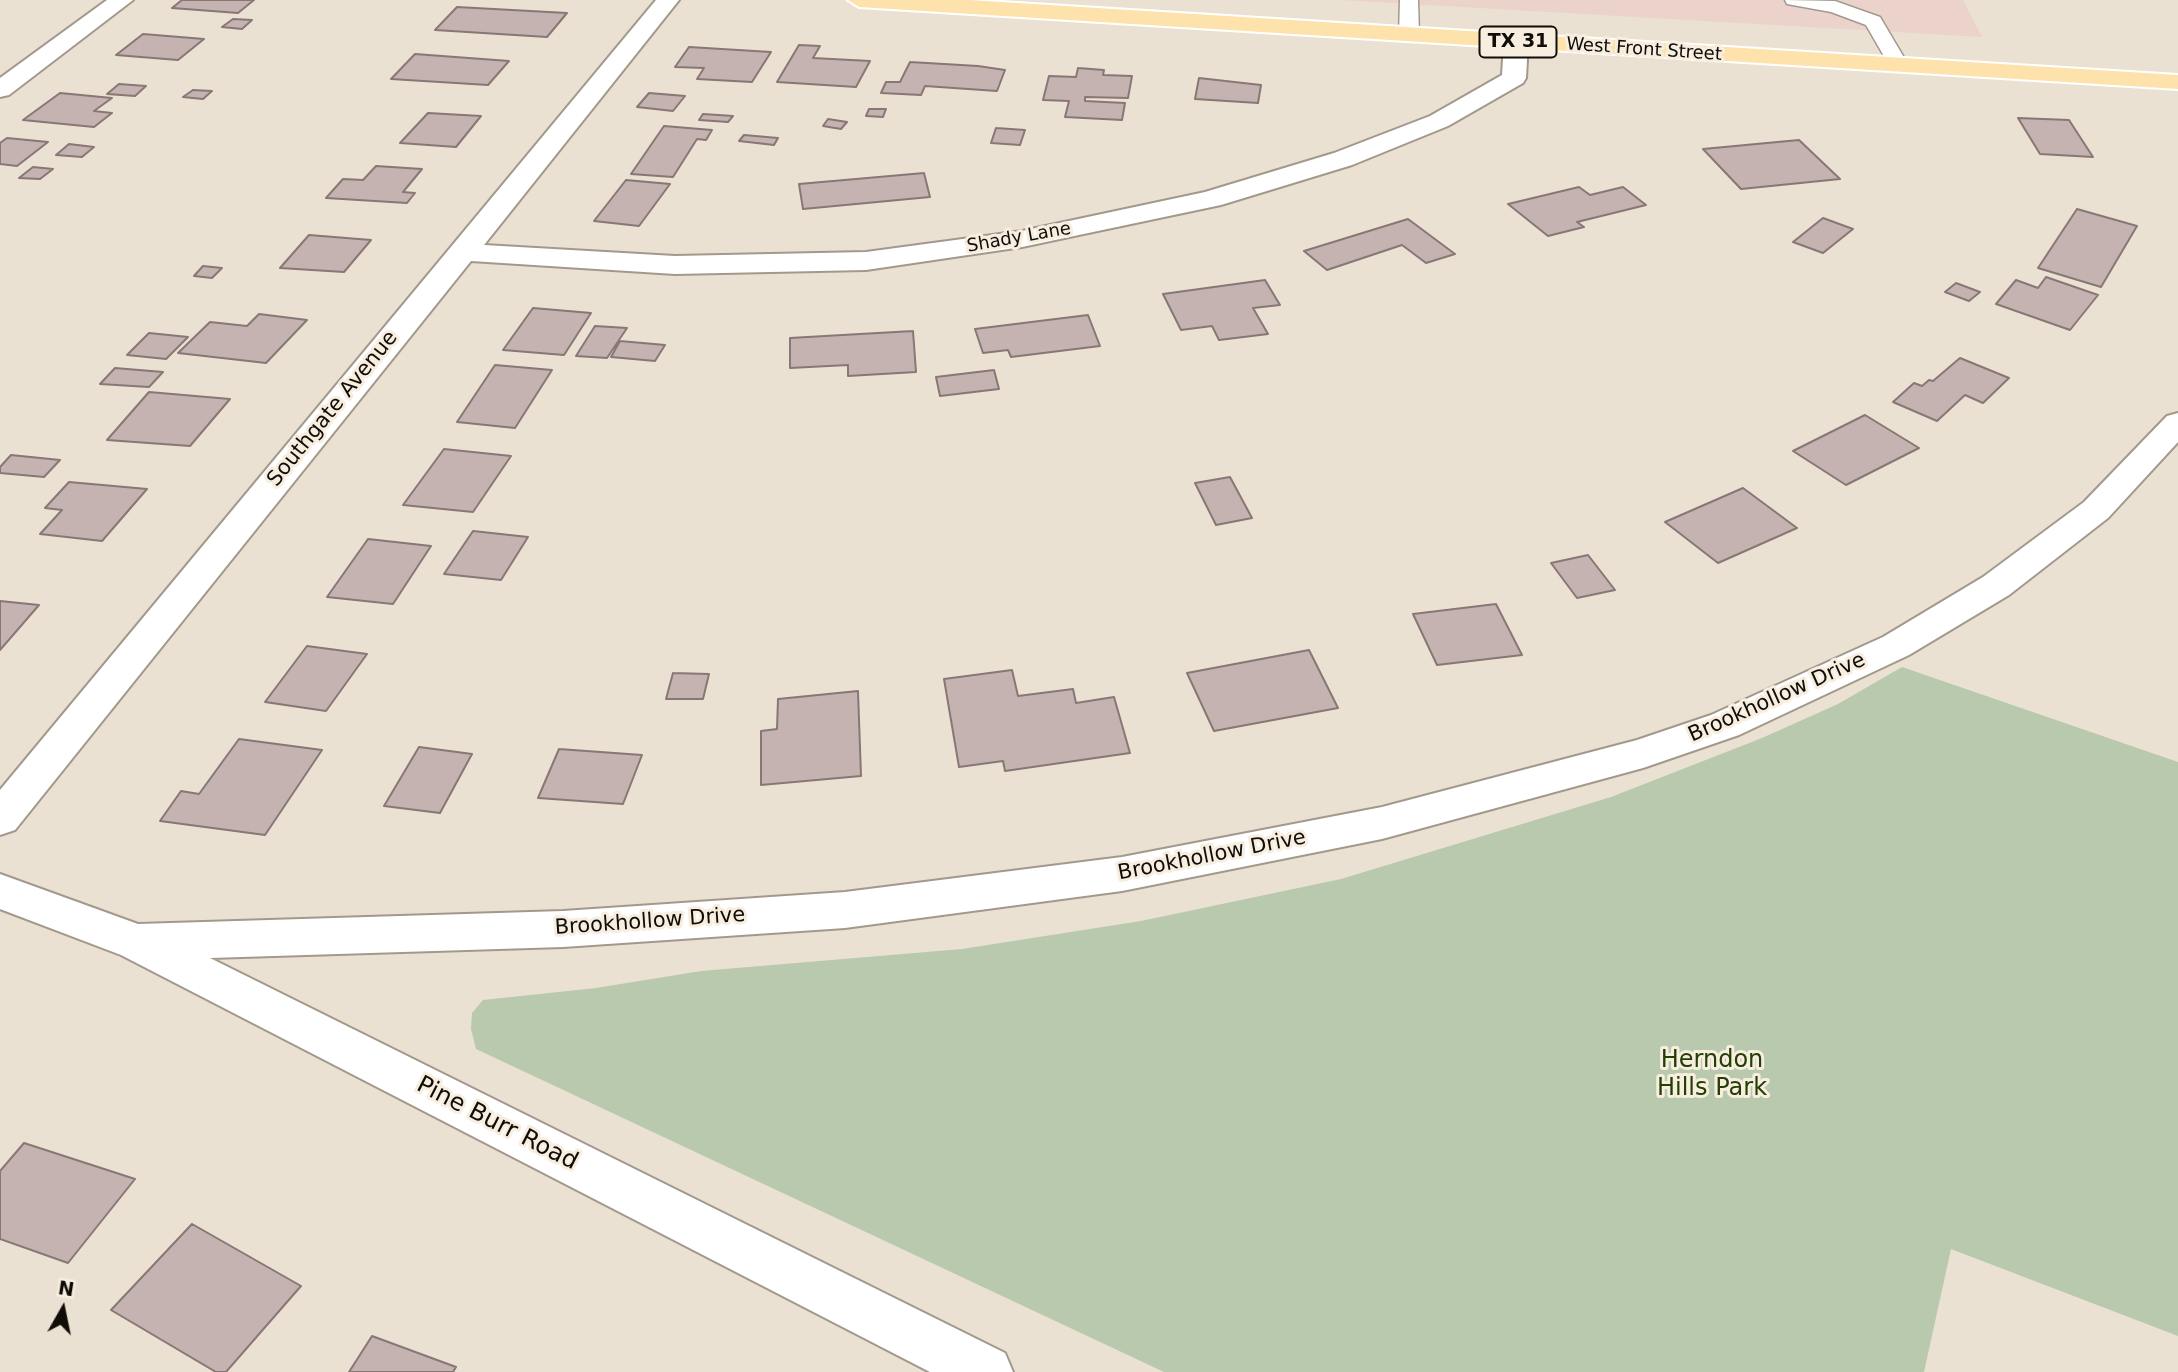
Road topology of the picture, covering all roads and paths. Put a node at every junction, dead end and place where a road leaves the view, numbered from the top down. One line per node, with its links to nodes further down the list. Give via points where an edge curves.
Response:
1 (122, 0): 10 (street)
2 (668, 0): 11 (street, Southgate Avenue)
3 (859, 0): 6 (main road, West Front Street / TX 31)
4 (1409, 0): 6 (lane)
5 (1794, 0): 8 (lane, via 1873,20)
6 (1409, 35): 7 (main road, West Front Street / TX 31)
7 (1516, 42): 8 (main road, West Front Street / TX 31); 11 (street, Shady Lane, via 1514,78 1439,121 1343,159 1211,198 1023,239 866,261 675,265)
8 (1899, 66): 9 (main road, West Front Street / TX 31)
9 (2178, 82)
10 (0, 90)
11 (460, 252): 13 (street, Southgate Avenue)
12 (2178, 423): 15 (street, Brookhollow Drive, via 2096,510 1996,586 1896,646 1725,726 1643,753 1382,823 1122,874 845,910 563,929)
13 (0, 819)
14 (0, 891): 15 (street, Pine Burr Road)
15 (137, 942): 16 (street, Pine Burr Road)
16 (986, 1372)

